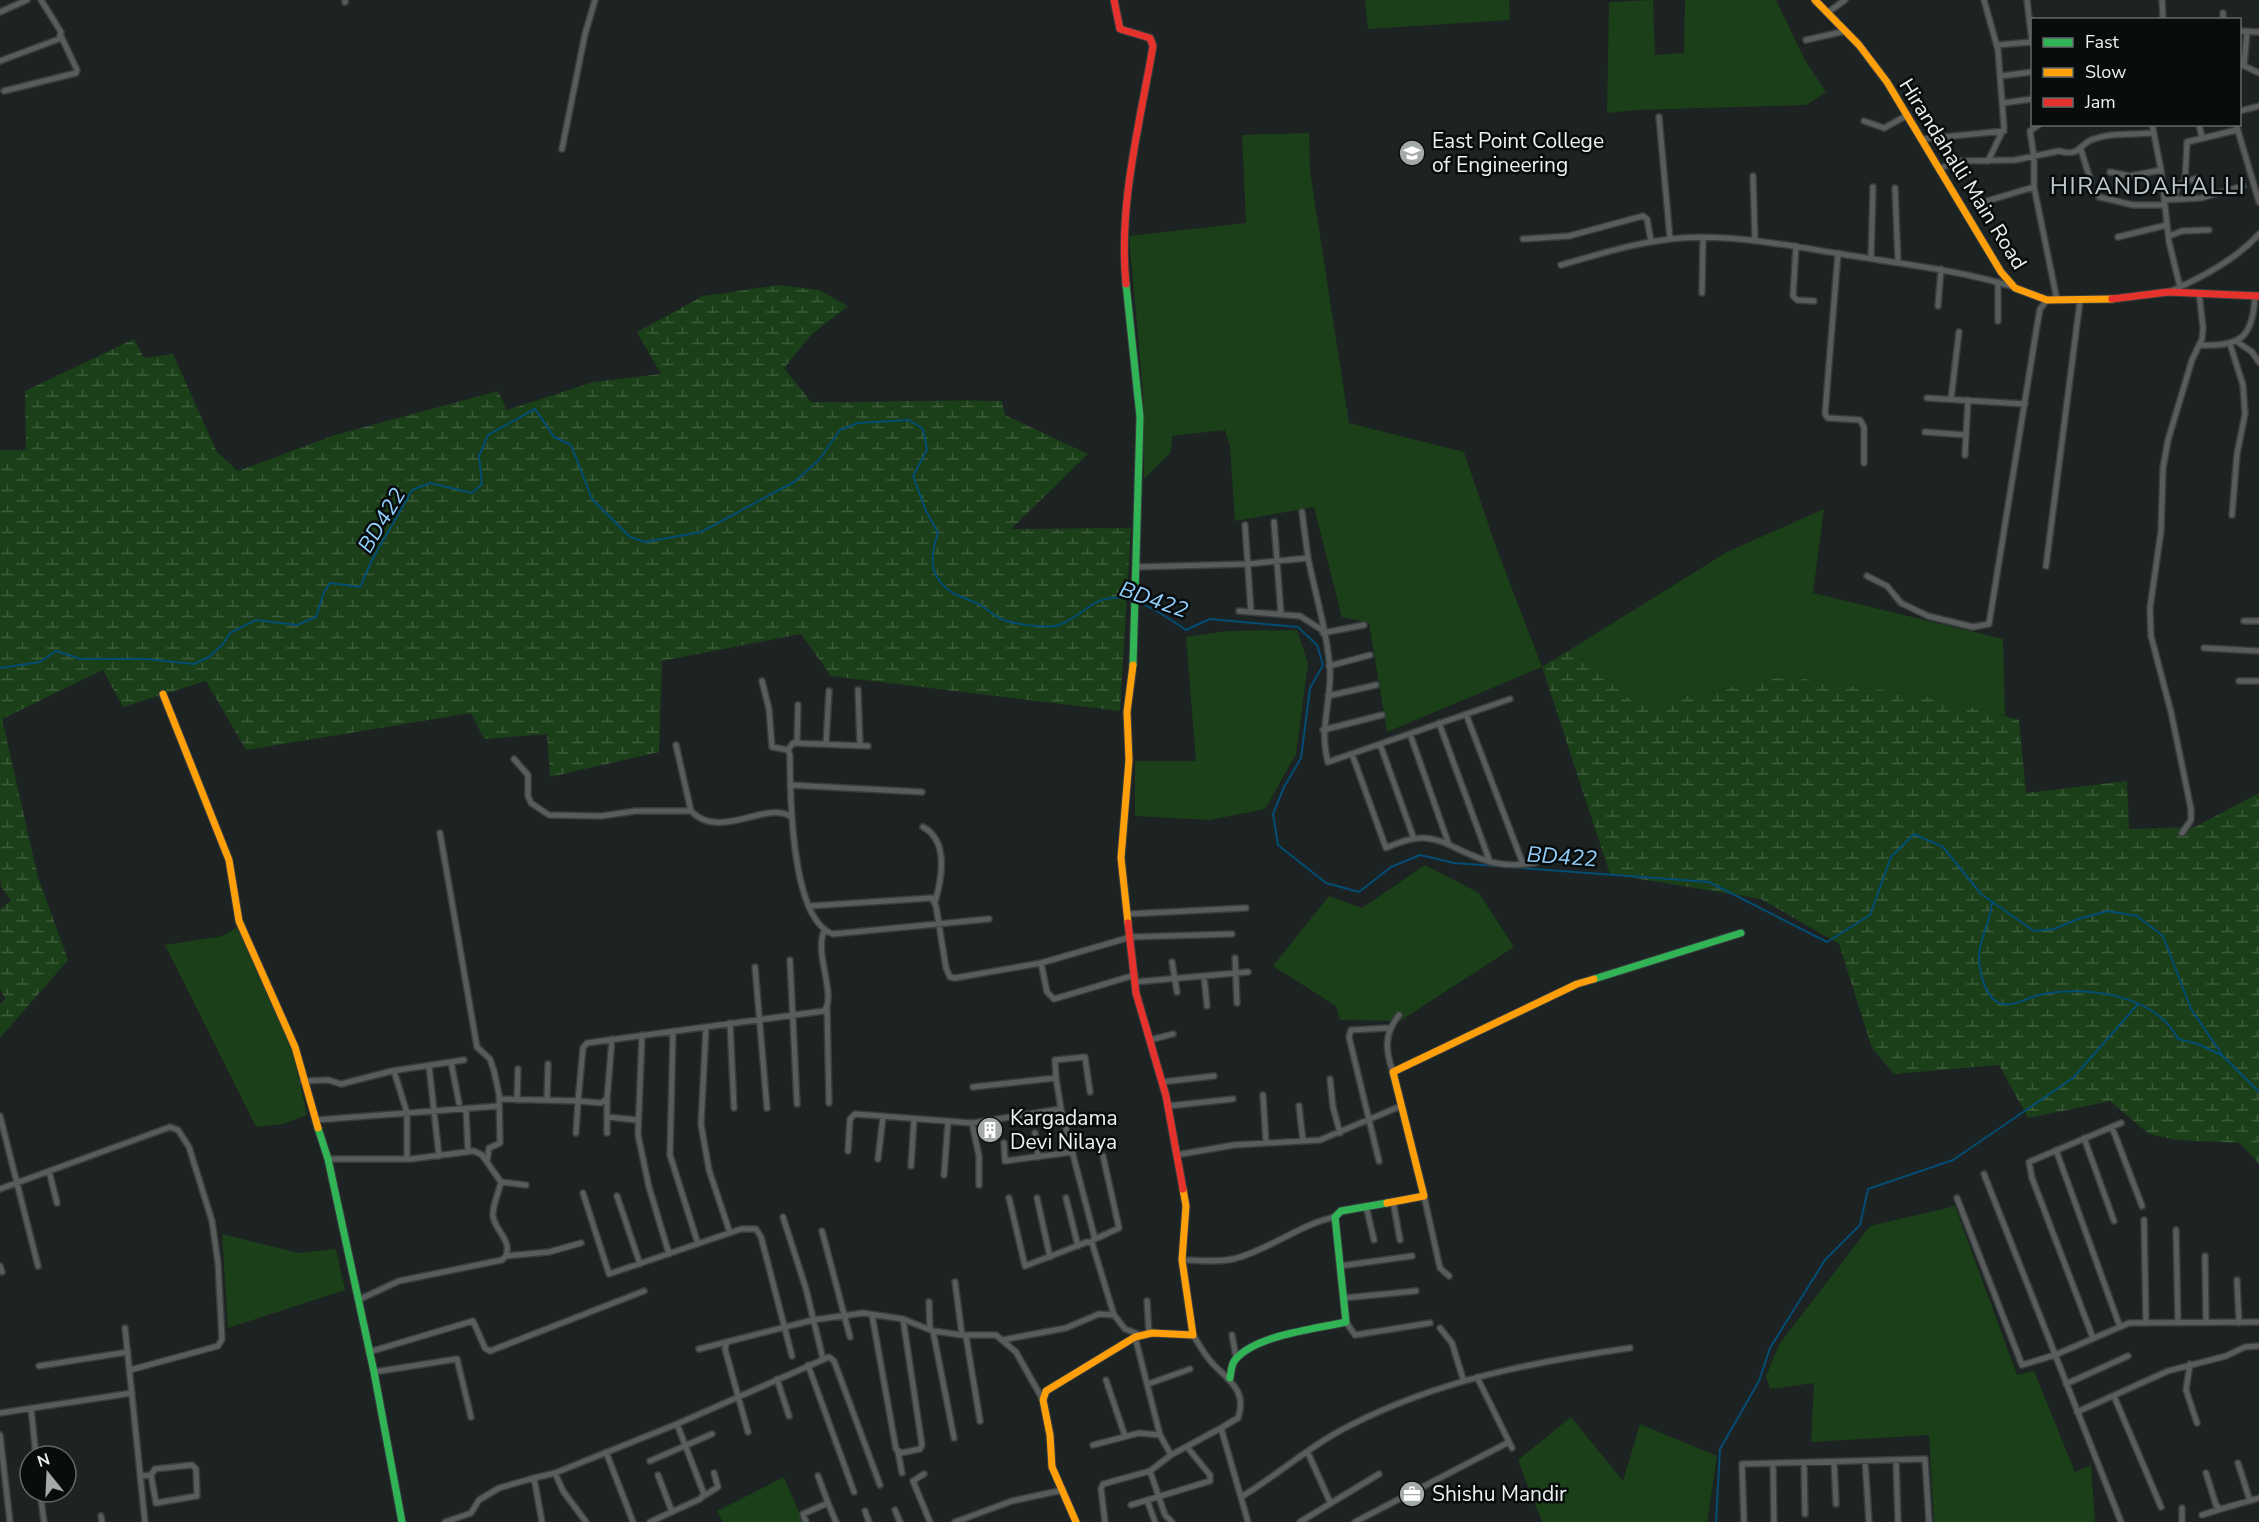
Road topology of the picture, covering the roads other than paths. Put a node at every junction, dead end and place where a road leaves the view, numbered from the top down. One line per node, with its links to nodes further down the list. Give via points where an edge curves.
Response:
1 (27, 0): 10 (street)
2 (41, 0): 18 (street)
3 (595, 0): 43 (street)
4 (1114, 0): 112 (street, via 1120,29 1150,38 1153,46 1127,206 1124,260 1140,417)
5 (1845, 0): 11 (street)
6 (1984, 0): 21 (street)
7 (2027, 0): 17 (street)
8 (2162, 0): 12 (street)
9 (1819, 1): 11 (street, Hirandahalli Main Road)
10 (0, 12)
11 (1827, 13): 13 (street, Hirandahalli Main Road)
12 (2163, 18)
13 (1846, 31): 19 (street); 32 (street, Hirandahalli Main Road)
14 (2241, 31): 15 (street)
15 (2247, 32): 16 (street); 23 (street)
16 (2259, 32)
17 (2031, 34)
18 (61, 36): 22 (street, via 57,41); 27 (street, via 76,73)
19 (1806, 40)
20 (2031, 42): 21 (street)
21 (1997, 45): 26 (street)
22 (0, 61)
23 (2242, 65): 25 (street)
24 (2031, 72): 26 (street)
25 (2259, 73)
26 (2001, 76): 29 (street)
27 (4, 91)
28 (2031, 99): 29 (street)
29 (2003, 103): 39 (street)
30 (2259, 106): 31 (street)
31 (2241, 111)
32 (1908, 115): 34 (street, via 1884,128); 42 (street, Hirandahalli Main Road)
33 (1659, 117): 70 (street)
34 (1864, 121)
35 (2037, 126): 45 (street, via 2030,131)
36 (2152, 126): 40 (street)
37 (2199, 126): 41 (street)
38 (2236, 127): 41 (street); 61 (street)
39 (2004, 131): 42 (street); 46 (street)
40 (2152, 134): 44 (street, via 2113,134 2088,142); 48 (street)
41 (2202, 138): 53 (street, via 2187,142)
42 (1923, 139): 47 (street, Hirandahalli Main Road)
43 (562, 149)
44 (2081, 150): 45 (street); 52 (street)
45 (2034, 157): 46 (street); 56 (street)
46 (1988, 161): 47 (street, via 1958,161)
47 (1941, 168): 81 (street, Hirandahalli Main Road, via 2001,272)
48 (2161, 170): 49 (street, via 2130,176); 62 (street)
49 (2110, 172)
50 (1753, 176): 71 (street)
51 (2198, 178): 53 (street)
52 (2091, 182)
53 (2185, 182): 59 (street, via 2177,188)
54 (2243, 186): 59 (street, via 2217,195)
55 (1873, 187): 75 (street)
56 (2034, 187): 60 (street); 87 (street)
57 (1894, 188): 76 (street)
58 (2099, 197): 62 (street, via 2133,206)
59 (2175, 199): 62 (street)
60 (1988, 201)
61 (2259, 201)
62 (2164, 202): 63 (street)
63 (2167, 225): 66 (street); 67 (street)
64 (2209, 230): 66 (street, via 2182,231)
65 (2259, 234): 80 (street, via 2243,251)
66 (2169, 236): 80 (street)
67 (2118, 237)
68 (1703, 238): 70 (street); 71 (street); 83 (street)
69 (1523, 239): 72 (street, via 1569,236 1643,216)
70 (1670, 239): 72 (street)
71 (1755, 241): 73 (street)
72 (1651, 242): 77 (street)
73 (1796, 246): 74 (street); 88 (street, via 1793,296)
74 (1838, 254): 75 (street); 103 (street, via 1825,414 1828,418 1860,420 1864,427)
75 (1871, 259): 76 (street)
76 (1898, 262): 78 (street)
77 (1561, 265)
78 (1941, 269): 79 (street); 90 (street)
79 (1998, 282): 81 (street); 91 (street)
80 (2180, 287): 82 (street)
81 (2015, 288): 86 (street, Hirandahalli Main Road)
82 (2168, 292): 84 (street, Hirandahalli Main Road); 89 (street, Hirandahalli Main Road)
83 (1702, 293)
84 (2199, 293): 85 (street, Hirandahalli Main Road); 94 (street, via 2203,328)
85 (2257, 296): 93 (street, via 2249,330)
86 (2047, 300): 87 (street, Hirandahalli Main Road); 99 (street, via 2040,309)
87 (2057, 300): 89 (street, Hirandahalli Main Road)
88 (1814, 301)
89 (2080, 301): 111 (street)
90 (1938, 306)
91 (1998, 321)
92 (1959, 332): 97 (street)
93 (2233, 343): 94 (street); 95 (street, via 2252,352); 105 (street, via 2246,418 2237,454)
94 (2200, 345): 155 (street, via 2168,440 2150,608 2151,636 2190,809 2191,820)
95 (2259, 362)
96 (1927, 398): 97 (street)
97 (1951, 399): 98 (street)
98 (1968, 400): 99 (street); 101 (street)
99 (2025, 404): 113 (street, via 1989,624 1973,627 1928,616 1901,603 1887,586)
100 (1925, 432): 101 (street)
101 (1966, 435): 102 (street)
102 (1965, 455)
103 (1864, 463)
104 (1302, 512): 108 (street)
105 (2232, 515)
106 (1274, 522): 109 (street)
107 (1245, 525): 110 (street)
108 (1308, 558): 109 (street); 120 (street)
109 (1277, 562): 110 (street); 116 (street)
110 (1248, 564): 112 (street); 115 (street)
111 (2046, 566)
112 (1136, 567): 164 (street, via 1135,648 1127,712 1129,760 1121,858)
113 (1867, 576)
114 (1239, 611): 115 (street)
115 (1251, 612): 116 (street)
116 (1281, 614): 120 (street, via 1305,618)
117 (2244, 621): 118 (street)
118 (2259, 621)
119 (1364, 625): 120 (street)
120 (1323, 632): 124 (street)
121 (2204, 648): 122 (street)
122 (2259, 651)
123 (1370, 655): 124 (street)
124 (1329, 666): 132 (street)
125 (762, 681): 146 (street, via 772,747)
126 (2239, 681): 127 (street)
127 (2259, 681)
128 (1376, 685): 132 (street)
129 (858, 690): 144 (street)
130 (829, 691): 141 (street)
131 (164, 694): 206 (street, via 229,861 239,921 295,1047)
132 (1328, 696): 138 (street)
133 (1510, 699): 135 (street)
134 (798, 705): 140 (street)
135 (1466, 714): 137 (street); 160 (street)
136 (1382, 715): 138 (street)
137 (1439, 723): 139 (street); 158 (street)
138 (1323, 730): 147 (street, via 1328,762)
139 (1410, 734): 142 (street); 157 (street)
140 (797, 743): 141 (street); 146 (street)
141 (826, 744): 144 (street)
142 (1380, 744): 147 (street); 156 (street)
143 (676, 745): 151 (street)
144 (860, 745): 145 (street)
145 (868, 746)
146 (788, 750): 149 (street)
147 (1352, 754): 156 (street, via 1386,848)
148 (514, 759): 151 (street, via 528,775 531,803 549,815)
149 (790, 785): 150 (street); 152 (street)
150 (922, 792)
151 (691, 811): 152 (street, via 697,818 715,823 779,813)
152 (790, 816): 162 (street)
153 (922, 827): 161 (street, via 932,832 940,851 941,877)
154 (440, 833): 211 (street, via 477,1047 490,1059)
155 (2182, 833)
156 (1414, 839): 157 (street)
157 (1449, 843): 158 (street)
158 (1490, 862): 160 (street)
159 (1535, 862): 160 (street)
160 (1523, 864)
161 (935, 902): 162 (street, via 928,898); 166 (street)
162 (809, 906): 167 (street)
163 (1246, 908): 164 (street)
164 (1128, 914): 170 (street)
165 (989, 919): 166 (street)
166 (938, 924): 167 (street, via 833,934); 174 (street, via 950,977)
167 (824, 931): 184 (street, via 821,956)
168 (1741, 933): 202 (street, via 1576,984)
169 (1232, 934): 170 (street)
170 (1131, 937): 174 (street); 179 (street)
171 (1235, 958): 177 (street)
172 (790, 960): 185 (street)
173 (1172, 962): 180 (street)
174 (1041, 963): 179 (street, via 1047,992 1054,999)
175 (755, 967): 187 (street)
176 (1248, 972): 177 (street)
177 (1236, 974): 178 (street); 182 (street)
178 (1204, 976): 180 (street); 183 (street)
179 (1135, 979): 180 (street); 195 (street)
180 (1174, 979): 181 (street)
181 (1177, 993)
182 (1238, 1003)
183 (1207, 1006)
184 (827, 1007): 185 (street, via 824,1011); 218 (street)
185 (792, 1015): 187 (street); 219 (street)
186 (1399, 1015): 190 (street)
187 (758, 1020): 188 (street); 225 (street)
188 (730, 1023): 189 (street); 224 (street)
189 (706, 1027): 191 (street); 288 (street, via 701,1124 709,1170)
190 (1389, 1028): 202 (street, via 1388,1057); 236 (street, via 1349,1032)
191 (673, 1031): 193 (street); 293 (street, via 670,1155)
192 (1173, 1034): 195 (street)
193 (642, 1035): 194 (street); 235 (street)
194 (612, 1039): 212 (street); 216 (street, via 584,1044)
195 (1150, 1040): 207 (street)
196 (464, 1060): 197 (street)
197 (451, 1062): 199 (street); 217 (street)
198 (548, 1064): 215 (street)
199 (429, 1066): 201 (street); 228 (street)
200 (518, 1069): 214 (street)
201 (394, 1071): 206 (street, via 341,1084); 229 (street)
202 (1393, 1072): 223 (street)
203 (1215, 1076): 207 (street)
204 (1056, 1078): 208 (street); 209 (street, via 1055,1060 1085,1057); 226 (street)
205 (1330, 1079): 244 (street, via 1332,1107)
206 (303, 1081): 234 (street)
207 (1162, 1082): 221 (street)
208 (973, 1087)
209 (1090, 1092)
210 (1263, 1095): 248 (street)
211 (499, 1099): 214 (street); 220 (street)
212 (607, 1099): 216 (street, via 601,1103); 231 (street)
213 (1233, 1099): 221 (street)
214 (517, 1100): 215 (street)
215 (547, 1100): 216 (street)
216 (578, 1101): 241 (street)
217 (459, 1103)
218 (829, 1103)
219 (797, 1104)
220 (499, 1106): 227 (street); 261 (street, via 500,1143 489,1148)
221 (1168, 1106): 253 (street)
222 (1299, 1106): 246 (street)
223 (1401, 1106): 236 (street); 273 (street)
224 (734, 1108)
225 (767, 1108)
226 (1061, 1108): 239 (street); 252 (street)
227 (466, 1109): 228 (street); 251 (street)
228 (435, 1111): 229 (street); 254 (street)
229 (407, 1113): 234 (street); 258 (street)
230 (0, 1116): 267 (street)
231 (607, 1117): 235 (street); 242 (street)
232 (883, 1117): 233 (street); 250 (street, via 852,1115); 259 (street)
233 (914, 1119): 237 (street); 262 (street)
234 (316, 1120): 257 (street)
235 (638, 1120): 295 (street, via 649,1187)
236 (1368, 1120): 244 (street); 260 (street)
237 (948, 1122): 239 (street); 265 (street)
238 (2121, 1122): 240 (street)
239 (972, 1123): 269 (street, via 979,1156)
240 (2112, 1127): 245 (street); 281 (street)
241 (576, 1133)
242 (607, 1133)
243 (1035, 1133): 256 (street)
244 (1341, 1133): 246 (street)
245 (2084, 1138): 249 (street); 285 (street)
246 (1304, 1141): 248 (street)
247 (1004, 1143): 256 (street, via 1005,1161)
248 (1266, 1143): 253 (street)
249 (2056, 1150): 326 (street); 336 (street, via 2029,1162 2032,1178)
250 (848, 1151)
251 (468, 1152): 254 (street); 261 (street, via 479,1152)
252 (1073, 1152): 256 (street); 289 (street)
253 (1176, 1155): 300 (street, via 1186,1206)
254 (439, 1156): 258 (street)
255 (1103, 1156): 289 (street, via 1119,1228)
256 (1038, 1157)
257 (328, 1159): 258 (street); 310 (street)
258 (407, 1159)
259 (878, 1159)
260 (1379, 1161)
261 (487, 1162): 266 (street)
262 (911, 1166)
263 (49, 1171): 267 (street); 279 (street); 353 (street, via 170,1127 178,1130 189,1147 212,1221 222,1339 218,1347)
264 (1983, 1174): 344 (street)
265 (944, 1175)
266 (501, 1182): 268 (street); 296 (street, via 493,1212 495,1224 504,1237)
267 (17, 1183): 270 (street); 302 (street)
268 (526, 1185)
269 (978, 1185)
270 (0, 1188)
271 (583, 1193): 301 (street, via 609,1274)
272 (617, 1196): 301 (street)
273 (1424, 1196): 278 (street); 304 (street, via 1440,1268)
274 (1009, 1198): 299 (street, via 1025,1266)
275 (1037, 1198): 299 (street)
276 (1066, 1198): 294 (street)
277 (1958, 1198): 344 (street, via 2018,1362 2026,1365)
278 (1393, 1201): 280 (street); 291 (street)
279 (57, 1203)
280 (1366, 1206): 282 (street); 290 (street)
281 (2142, 1206)
282 (1335, 1216): 300 (street, via 1239,1257); 303 (street)
283 (783, 1217): 317 (street)
284 (2144, 1220): 322 (street)
285 (2114, 1221)
286 (2176, 1230): 323 (street)
287 (822, 1231): 315 (street)
288 (730, 1233): 293 (street); 325 (street, via 751,1228 761,1237)
289 (1092, 1240): 294 (street); 314 (street)
290 (1374, 1240)
291 (1400, 1240)
292 (581, 1243): 296 (street, via 549,1252)
293 (698, 1244): 295 (street)
294 (1078, 1246): 299 (street)
295 (669, 1254): 301 (street)
296 (506, 1256): 310 (street, via 399,1281)
297 (1412, 1256): 303 (street)
298 (2205, 1256): 319 (street)
299 (1050, 1257)
300 (1182, 1260): 331 (street)
301 (640, 1264)
302 (38, 1266)
303 (1340, 1266): 309 (street)
304 (1449, 1276)
305 (2237, 1280): 324 (street)
306 (955, 1282): 333 (street)
307 (644, 1291): 343 (street, via 490,1351 473,1321)
308 (1416, 1291): 309 (street)
309 (1344, 1298): 318 (street)
310 (358, 1300): 343 (street)
311 (1147, 1301): 330 (street)
312 (929, 1302): 329 (street)
313 (873, 1315): 315 (street); 316 (street); 388 (street)
314 (1114, 1315): 334 (street, via 1125,1329); 337 (street, via 1099,1314 1066,1328)
315 (844, 1316): 317 (street); 335 (street)
316 (903, 1319): 329 (street); 388 (street, via 922,1445 920,1449)
317 (813, 1320): 325 (street); 348 (street)
318 (1346, 1322): 321 (street, via 1355,1335); 347 (street, via 1259,1344)
319 (2206, 1322): 323 (street); 324 (street)
320 (2259, 1322): 324 (street)
321 (1430, 1323)
322 (2146, 1323): 323 (street); 326 (street)
323 (2178, 1323)
324 (2239, 1323)
325 (785, 1327): 338 (street); 345 (street)
326 (2120, 1327): 336 (street)
327 (125, 1328): 342 (street)
328 (1440, 1328): 358 (street, via 1452,1343)
329 (931, 1330): 333 (street); 380 (street)
330 (1149, 1334): 331 (street); 334 (street)
331 (1192, 1335): 356 (street, via 1214,1366)
332 (1232, 1335): 347 (street)
333 (964, 1336): 337 (street, via 996,1335); 371 (street)
334 (1138, 1336): 360 (street); 365 (street, via 1046,1391)
335 (850, 1337)
336 (2093, 1338): 344 (street)
337 (1002, 1340): 365 (street, via 1016,1352)
338 (727, 1342): 341 (street); 363 (street, via 725,1349)
339 (2259, 1346): 349 (street)
340 (1630, 1348): 355 (street, via 1556,1358)
341 (699, 1349)
342 (128, 1352): 351 (street); 353 (street)
343 (369, 1352): 354 (street)
344 (2055, 1355): 361 (street)
345 (792, 1356)
346 (2128, 1356): 361 (street)
347 (1236, 1358): 356 (street)
348 (823, 1359): 350 (street); 410 (street, via 831,1357 834,1361)
349 (2190, 1364): 364 (street); 373 (street, via 2186,1390)
350 (808, 1365): 357 (street); 412 (street)
351 (39, 1366)
352 (1190, 1369): 360 (street)
353 (130, 1370): 362 (street)
354 (374, 1372): 370 (street, via 457,1359); 436 (street)
355 (1477, 1377): 358 (street); 381 (street)
356 (1230, 1378): 374 (street, via 1242,1408 1238,1418)
357 (777, 1379): 363 (street); 369 (street)
358 (1463, 1379): 389 (street, via 1358,1421)
359 (1106, 1380): 378 (street)
360 (1148, 1384): 379 (street)
361 (2066, 1384): 367 (street)
362 (132, 1393): 366 (street); 407 (street)
363 (737, 1396): 372 (street); 375 (street)
364 (2114, 1396): 367 (street); 424 (street)
365 (1042, 1400): 411 (street, via 1052,1467)
366 (31, 1408): 368 (street); 382 (street)
367 (2077, 1412): 460 (street)
368 (0, 1413)
369 (789, 1416)
370 (471, 1417)
371 (980, 1421)
372 (677, 1424): 383 (street); 387 (street)
373 (2197, 1424)
374 (1221, 1428): 385 (street); 415 (street)
375 (748, 1432)
376 (712, 1434): 383 (street)
377 (0, 1435): 433 (street)
378 (1125, 1436): 379 (street); 384 (street)
379 (1160, 1436): 390 (street)
380 (954, 1438)
381 (1509, 1442): 386 (street); 454 (street)
382 (35, 1444)
383 (686, 1444): 392 (street); 413 (street, via 703,1488)
384 (1093, 1445)
385 (1187, 1447): 390 (street); 414 (street, via 1211,1479)
386 (1512, 1448)
387 (606, 1452): 399 (street); 440 (street)
388 (898, 1452): 401 (street)
389 (1308, 1453): 415 (street); 419 (street)
390 (1171, 1455): 398 (street)
391 (1896, 1460): 393 (street); 458 (street); 459 (street, via 1925,1459)
392 (650, 1461)
393 (1865, 1461): 394 (street); 457 (street)
394 (1834, 1462): 397 (street); 422 (street)
395 (2238, 1462): 418 (street)
396 (1773, 1463): 397 (street); 455 (street, via 1742,1464); 456 (street)
397 (1804, 1463): 430 (street)
398 (1150, 1471): 414 (street); 449 (street, via 1103,1484)
399 (555, 1473): 409 (street); 439 (street)
400 (714, 1473): 413 (street, via 718,1487)
401 (902, 1473)
402 (2206, 1473): 426 (street, via 2216,1505)
403 (658, 1474): 429 (street)
404 (924, 1474): 446 (street, via 913,1481)
405 (1379, 1474): 419 (street)
406 (151, 1475): 406 (street, via 155,1469 195,1466 198,1496 156,1503); 407 (street)
407 (140, 1476): 435 (street)
408 (818, 1476): 420 (street)
409 (534, 1478): 432 (street, via 499,1488); 438 (street)
410 (880, 1485)
411 (1062, 1490): 447 (street, via 1012,1501); 448 (street)
412 (854, 1492)
413 (702, 1497): 429 (street)
414 (1159, 1497): 417 (street); 451 (street)
415 (1241, 1497): 452 (street)
416 (2259, 1498): 418 (street)
417 (1147, 1500): 423 (street); 450 (street)
418 (2250, 1501): 426 (street)
419 (1330, 1502): 453 (street)
420 (828, 1503): 442 (street, via 803,1514); 443 (street)
421 (42, 1504): 434 (street)
422 (1836, 1504)
423 (1131, 1505)
424 (2162, 1507)
425 (2182, 1508): 461 (street)
426 (2221, 1509): 431 (street)
427 (895, 1510): 445 (street)
428 (865, 1511): 444 (street)
429 (672, 1512): 441 (street)
430 (1805, 1514)
431 (2202, 1515)
432 (458, 1520): 437 (street)
433 (10, 1522)
434 (44, 1522)
435 (145, 1522)
436 (402, 1522)
437 (445, 1522)
438 (542, 1522)
439 (586, 1522)
440 (633, 1522)
441 (651, 1522)
442 (806, 1522)
443 (836, 1522)
444 (870, 1522)
445 (900, 1522)
446 (930, 1522)
447 (955, 1522)
448 (1076, 1522)
449 (1105, 1522)
450 (1155, 1522)
451 (1172, 1522)
452 (1248, 1522)
453 (1300, 1522)
454 (1355, 1522)
455 (1744, 1522)
456 (1774, 1522)
457 (1869, 1522)
458 (1898, 1522)
459 (1929, 1522)
460 (2121, 1522)
461 (2182, 1522)

